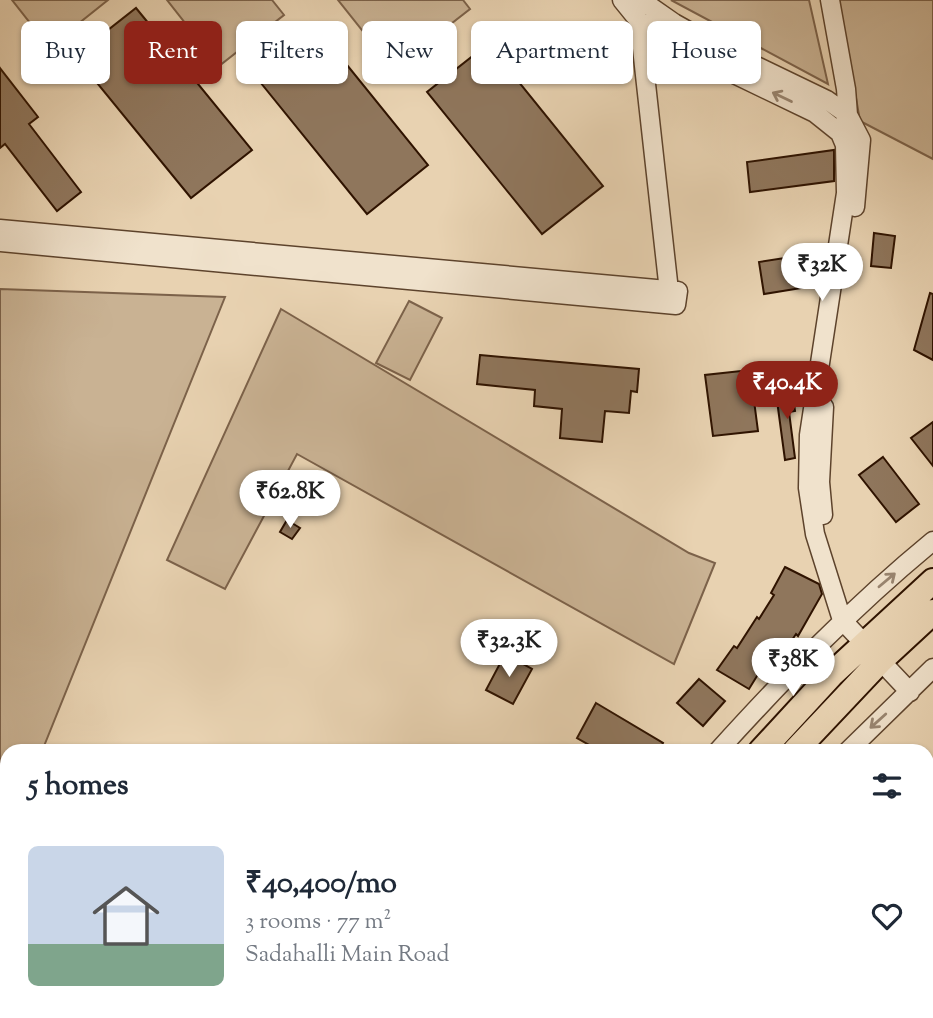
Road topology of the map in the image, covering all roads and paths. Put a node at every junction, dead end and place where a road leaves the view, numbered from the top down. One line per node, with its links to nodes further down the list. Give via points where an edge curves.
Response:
1 (622, 0): 4 (street)
2 (641, 0): 5 (street, via 715,46 827,100)
3 (830, 0): 5 (street)
4 (639, 22): 6 (street, one-way to 4, via 816,113 703,60); 10 (street)
5 (848, 115): 6 (street); 9 (street, via 861,140)
6 (840, 133): 9 (street, via 845,145)
7 (0, 229): 10 (street)
8 (0, 242): 10 (street)
9 (843, 253): 14 (street, via 820,482 823,557)
10 (674, 296)
11 (933, 541): 14 (street, one-way to 11)
12 (933, 581): 15 (highway)
13 (933, 612): 15 (highway)
14 (842, 620): 15 (street); 18 (street)
15 (871, 653): 17 (street); 19 (highway); 20 (highway)
16 (933, 668): 17 (street)
17 (910, 692): 21 (street, one-way to 21)
18 (724, 744)
19 (769, 744)
20 (800, 744)
21 (855, 744)

